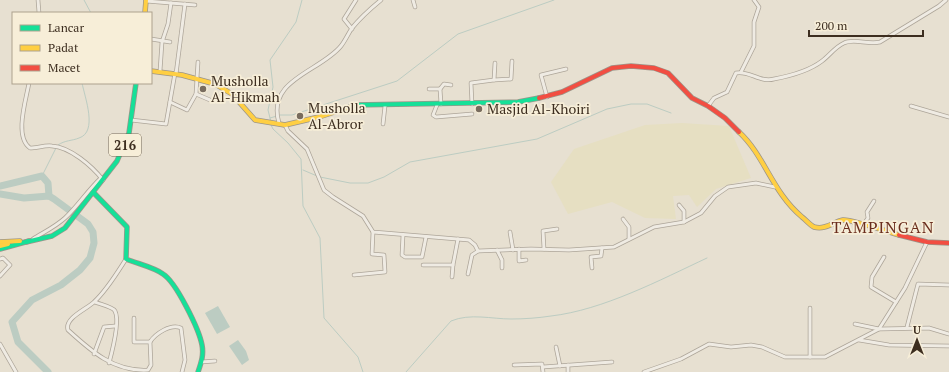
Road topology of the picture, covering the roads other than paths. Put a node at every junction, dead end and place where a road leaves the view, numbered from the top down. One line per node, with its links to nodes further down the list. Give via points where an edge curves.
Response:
1 (38, 0): 12 (street)
2 (146, 0): 8 (street); 13 (main road)
3 (356, 0): 14 (street, via 344,19)
4 (381, 0): 14 (street, via 365,12)
5 (413, 0): 11 (street)
6 (754, 0): 24 (street, via 759,7 754,22 755,40)
7 (946, 0): 24 (street, via 880,42 846,42 822,61 797,73 767,80)
8 (170, 3): 9 (street); 16 (street, via 168,24)
9 (185, 4): 10 (street); 25 (street)
10 (195, 5)
11 (415, 7)
12 (39, 12)
13 (145, 12)
14 (352, 29): 45 (street, via 340,47 291,82 277,102)
15 (152, 40): 16 (street)
16 (162, 42): 17 (street); 23 (street)
17 (170, 42)
18 (512, 61): 27 (street, via 511,79)
19 (198, 62): 26 (street)
20 (495, 63): 27 (street)
21 (566, 69): 34 (street, via 541,75)
22 (152, 71): 23 (main road)
23 (160, 71): 25 (main road)
24 (741, 72): 40 (street, via 734,74 727,92 714,98)
25 (176, 74): 26 (main road); 36 (street)
26 (197, 80): 33 (street); 45 (main road, via 219,86 242,104 255,120)
27 (494, 80): 38 (street, via 471,83)
28 (29, 84): 48 (street, via 22,137 24,142 30,148 51,146 66,150)
29 (136, 84): 44 (main road, 216)
30 (451, 85): 32 (street, via 444,84)
31 (429, 89): 32 (street)
32 (440, 89): 37 (street)
33 (196, 94): 35 (street); 36 (street, via 187,110)
34 (547, 97): 38 (main road, via 506,104); 40 (main road, via 583,83 606,70 642,66 668,73 692,98)
35 (210, 100)
36 (170, 102): 44 (street, via 166,124)
37 (439, 104): 38 (main road); 39 (main road); 42 (street, via 433,116)
38 (472, 104)
39 (385, 106): 46 (street); 47 (main road, via 371,104 346,107)
40 (708, 106): 49 (main road, via 748,140)
41 (911, 106): 43 (street)
42 (472, 114)
43 (949, 117)
44 (131, 120): 48 (main road, 216, via 126,142 117,161)
45 (277, 123): 47 (main road)
46 (383, 124)
47 (285, 125): 57 (street, via 307,149 324,190 363,216)
48 (102, 179): 50 (main road, 216); 63 (street, via 86,192 66,217)
49 (775, 188): 54 (street, via 756,183 728,187 715,196 701,213); 55 (main road, via 791,208 815,227 828,227 844,220)
50 (94, 193): 63 (main road, 216, via 59,233); 77 (main road, via 127,227 124,254)
51 (874, 201): 55 (street)
52 (679, 205): 54 (street, via 684,211)
53 (623, 219): 62 (street, via 629,227)
54 (684, 222): 62 (street, via 654,227)
55 (863, 225): 65 (main road)
56 (557, 229): 71 (street, via 543,231)
57 (373, 232): 59 (street); 84 (street, via 372,254 384,256 385,272)
58 (510, 232): 73 (street)
59 (403, 236): 60 (street); 60 (street, via 402,255 405,257 422,257)
60 (426, 237): 61 (street)
61 (458, 239): 74 (street, via 472,242); 80 (street)
62 (629, 240): 68 (street, via 614,247)
63 (29, 241): 64 (main road); 67 (main road, 216); 69 (main road)
64 (0, 242)
65 (927, 242): 66 (main road); 89 (street)
66 (949, 243)
67 (0, 246)
68 (602, 248): 71 (street); 82 (street, via 601,256 591,257)
69 (0, 249)
70 (519, 249): 71 (street); 73 (street); 78 (street, via 519,261)
71 (544, 249)
72 (497, 250): 73 (street); 74 (street); 81 (street, via 502,260)
73 (513, 250)
74 (478, 251): 83 (street, via 472,255)
75 (884, 257): 89 (street, via 872,277 871,287)
76 (0, 259): 85 (street, via 3,258 10,265)
77 (126, 259): 88 (street); 105 (main road, via 162,273 172,281 188,308 200,339 203,352)
78 (526, 260)
79 (423, 265): 80 (street)
80 (453, 265): 86 (street)
81 (502, 268)
82 (592, 268)
83 (468, 274)
84 (354, 275)
85 (0, 276)
86 (452, 277)
87 (949, 285): 94 (street, via 918,284)
88 (95, 302): 93 (street, via 115,311); 102 (street, via 69,321 67,326 68,330)
89 (896, 302): 95 (street)
90 (810, 308): 103 (street)
91 (134, 318): 98 (street, via 134,342)
92 (855, 324): 95 (street)
93 (115, 326): 102 (street, via 104,327); 107 (street)
94 (907, 327): 95 (street); 96 (street, via 929,328)
95 (879, 329): 97 (street)
96 (949, 334)
97 (859, 340): 100 (street, via 889,345); 103 (street, via 825,357)
98 (150, 342): 107 (street, via 151,365 148,370); 113 (street, via 157,334 181,328 185,360)
99 (0, 344): 112 (street)
100 (949, 346)
101 (556, 347): 110 (street)
102 (94, 354): 107 (street)
103 (810, 357): 117 (street, via 785,357 751,345 731,347 709,344 681,359)
104 (215, 361): 105 (street)
105 (201, 362): 114 (main road)
106 (612, 362): 109 (street)
107 (109, 363)
108 (514, 365): 111 (street, via 542,364)
109 (568, 365): 110 (street); 116 (street)
110 (560, 366): 111 (street)
111 (543, 367): 115 (street)
112 (16, 372)
113 (182, 372)
114 (198, 372)
115 (543, 372)
116 (568, 372)
117 (644, 372)

